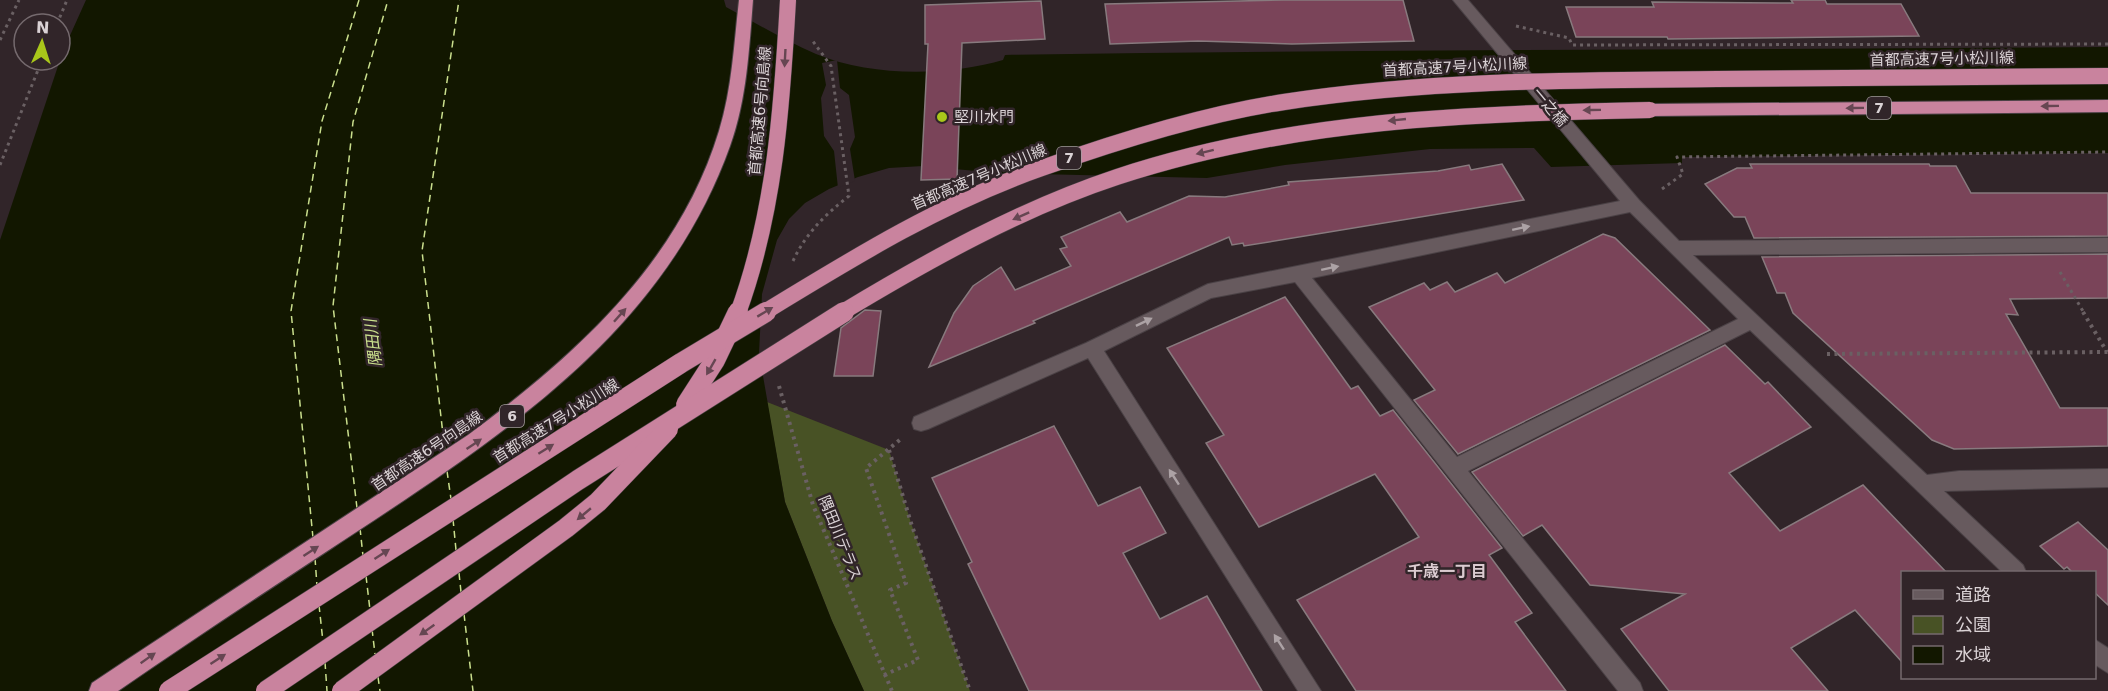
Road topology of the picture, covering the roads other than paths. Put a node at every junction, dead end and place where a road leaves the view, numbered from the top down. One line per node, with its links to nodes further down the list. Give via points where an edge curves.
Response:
1 (746, 0): 19 (highway, 首都高速6号向島線 / 6, one-way to 1, via 480,440 563,374 598,340 657,270 711,175 734,104)
2 (788, 0): 22 (highway, 首都高速6号向島線, one-way to 22, bridge, via 780,126 768,212 747,291 705,376 671,426 598,502 513,569)
3 (1460, 0): 6 (street, 一之橋)
4 (2108, 76): 20 (highway, 首都高速7号小松川線 / 7, one-way to 4, bridge, via 681,363 854,258 974,195 1102,147 1281,102 1421,85 1546,80)
5 (2108, 106): 21 (highway, 7, one-way to 21, bridge, via 1567,111 1433,116 1294,133 1233,145 1114,178 991,230 870,295 695,403)
6 (1633, 205): 8 (street, 一之橋); 9 (street, one-way to 6)
7 (2108, 245): 8 (street)
8 (1675, 248): 10 (street, 一之橋)
9 (1299, 274): 11 (street, one-way to 9, via 1208,291); 13 (street)
10 (1752, 321): 13 (street); 15 (street, 一之橋)
11 (1092, 348): 12 (street); 23 (street, one-way to 11)
12 (921, 423)
13 (1455, 468): 24 (street)
14 (2108, 478): 15 (street)
15 (1925, 484): 16 (street, 一之橋)
16 (2014, 571)
17 (2096, 651): 18 (street)
18 (2108, 663)
19 (100, 691)
20 (169, 691)
21 (266, 691)
22 (342, 691)
23 (1310, 691)
24 (1632, 691)

